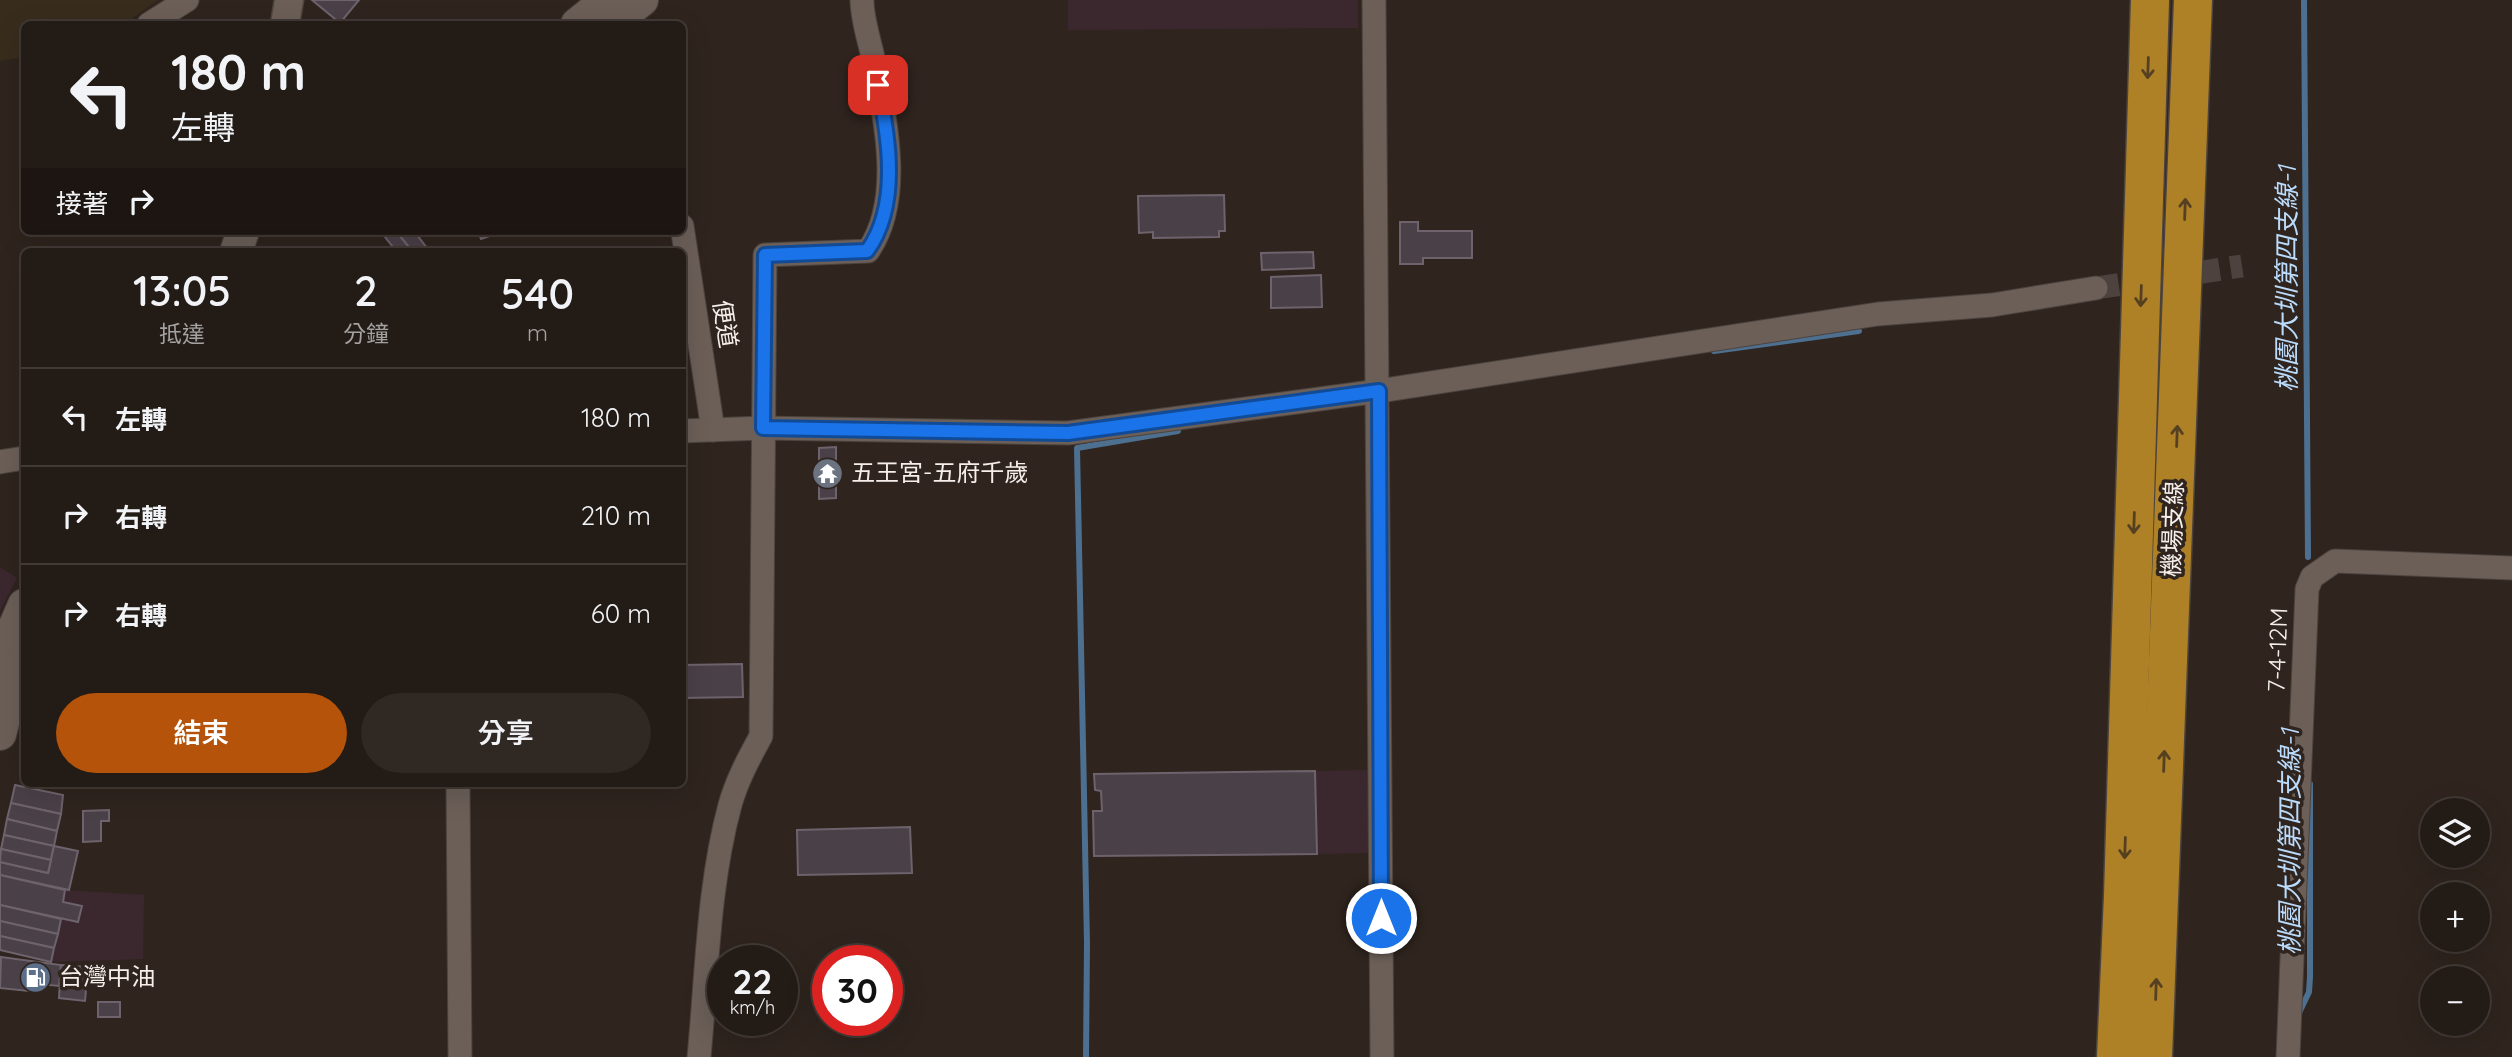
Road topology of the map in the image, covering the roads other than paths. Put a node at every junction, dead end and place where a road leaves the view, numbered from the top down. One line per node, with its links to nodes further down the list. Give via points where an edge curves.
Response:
1 (187, 0): 9 (street)
2 (289, 0): 10 (street)
3 (642, 0): 8 (main road)
4 (862, 0): 14 (street, via 883,112 890,185 879,235 867,251 765,255)
5 (1374, 0): 13 (street)
6 (2150, 0): 28 (highway, 機場支線, one-way to 28)
7 (2193, 0): 29 (highway, 機場支線, one-way to 7)
8 (592, 15)
9 (154, 21)
10 (286, 21)
11 (686, 252): 15 (street, 便道)
12 (2096, 288): 13 (street, via 1992,305 1878,314)
13 (1379, 391): 14 (street, via 1068,433); 27 (street)
14 (763, 428): 15 (street); 26 (street, via 761,736 730,804 716,875)
15 (713, 430): 16 (street)
16 (686, 431)
17 (21, 458): 18 (street)
18 (0, 462)
19 (2512, 568): 30 (street, 7-4-12M, via 2335,561 2312,577 2307,589)
20 (21, 612): 21 (main road)
21 (0, 660)
22 (21, 665): 23 (main road)
23 (0, 734)
24 (458, 787): 25 (street)
25 (460, 1057)
26 (699, 1057)
27 (1382, 1057)
28 (2116, 1057)
29 (2153, 1057)
30 (2288, 1057)

